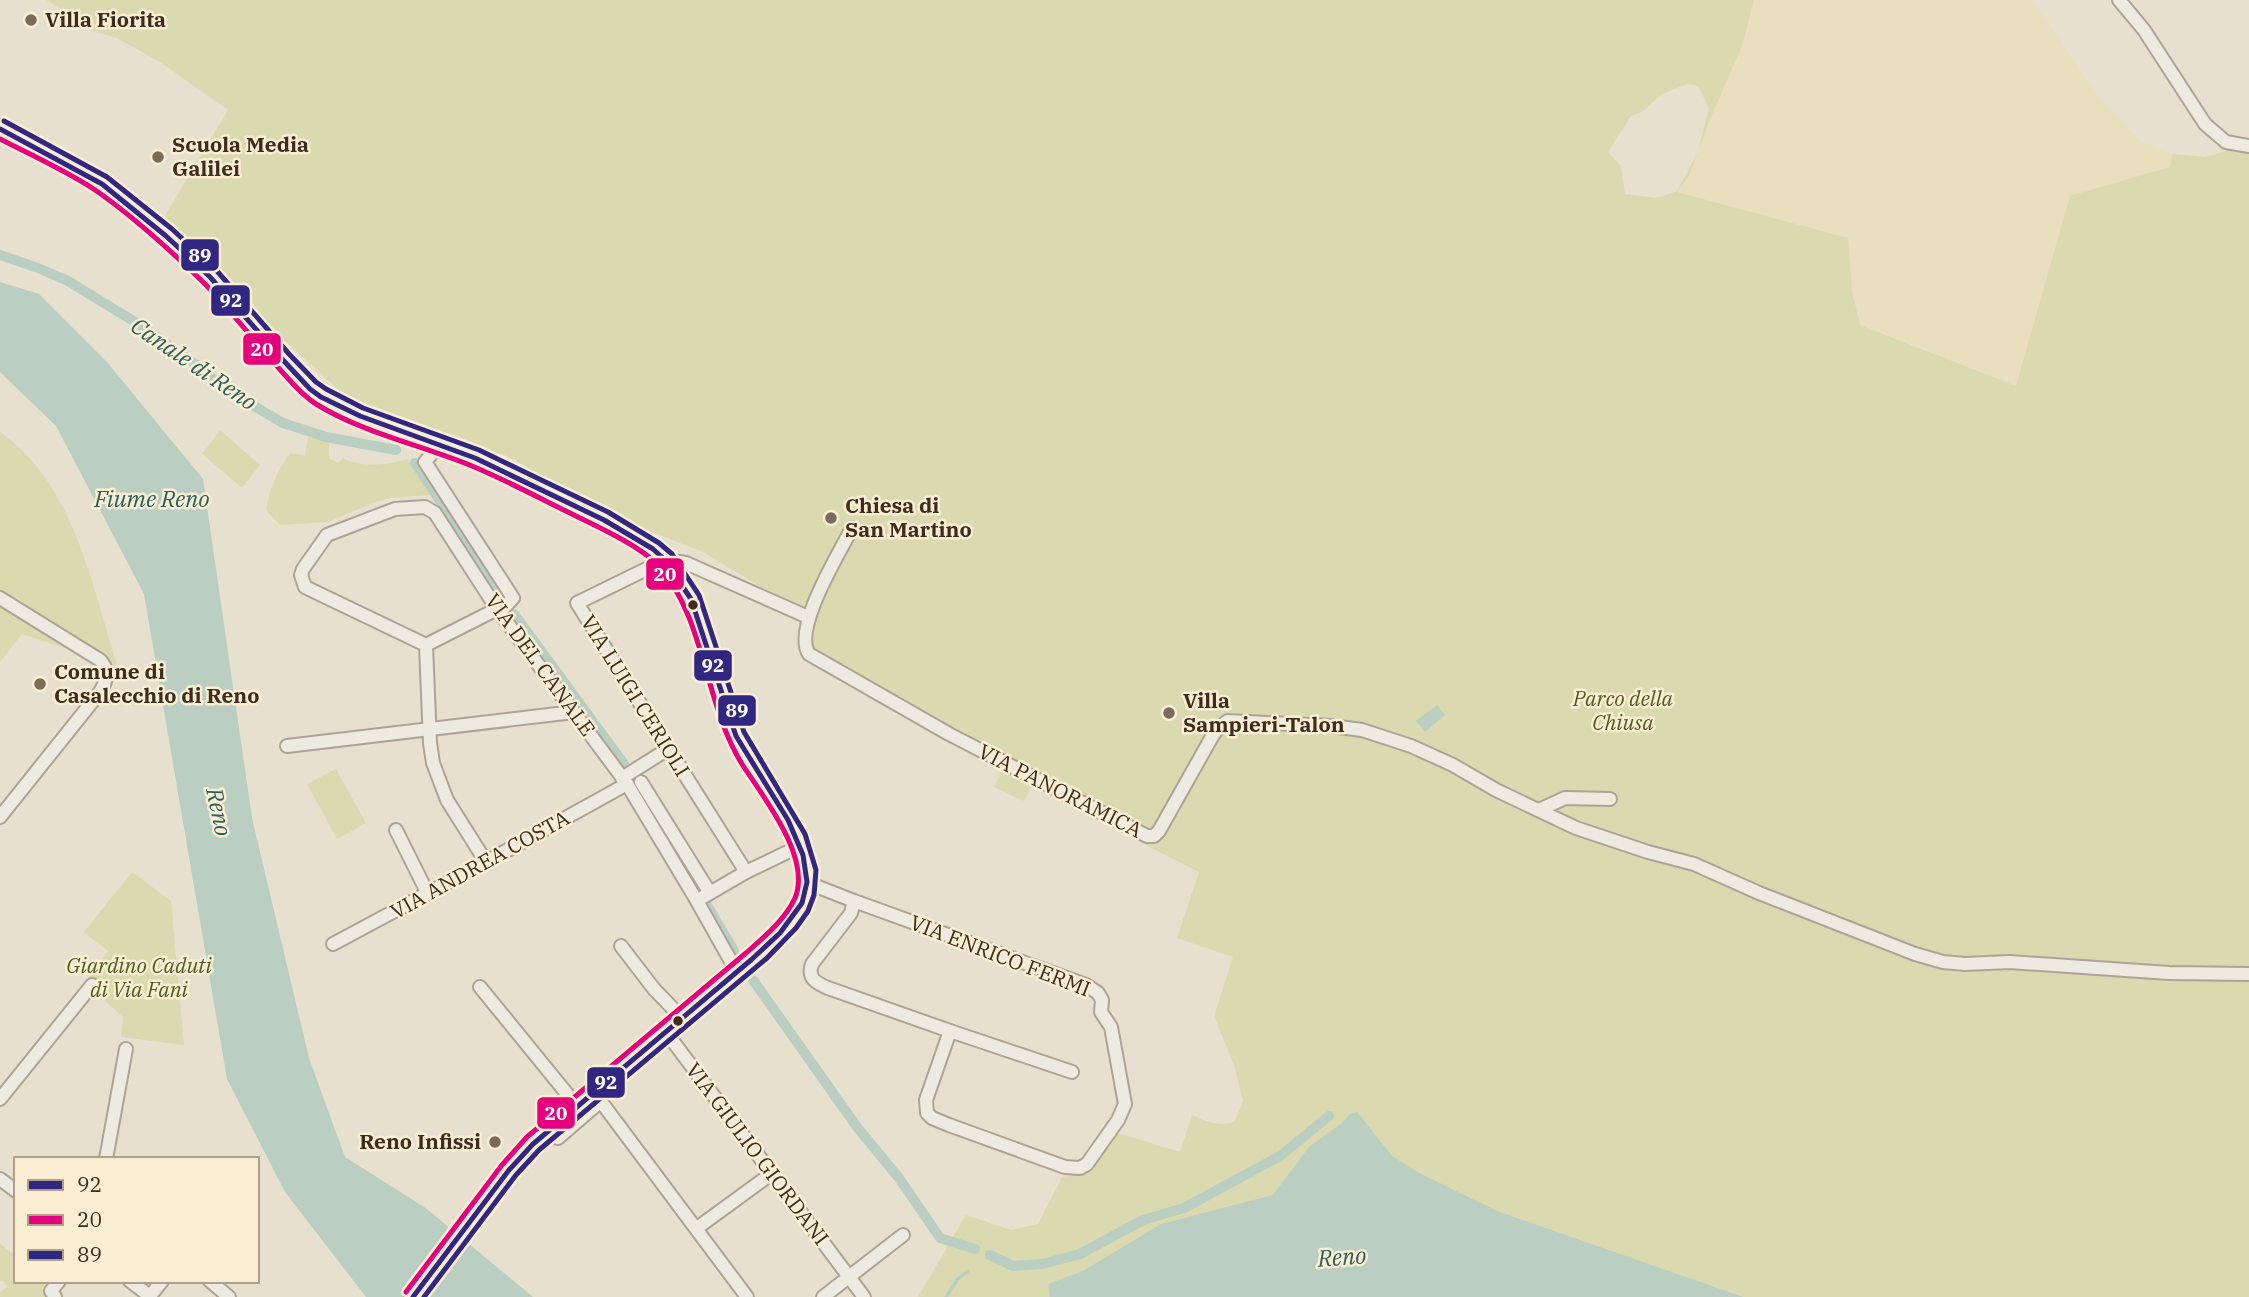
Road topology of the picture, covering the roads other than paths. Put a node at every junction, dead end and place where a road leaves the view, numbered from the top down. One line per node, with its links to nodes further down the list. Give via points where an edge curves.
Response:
1 (2119, 0): 3 (street, via 2205,124)
2 (0, 129): 6 (main road, via 102,184 166,236 321,397 488,464 630,534)
3 (2237, 145)
4 (430, 456): 8 (street, via 425,462 513,598)
5 (852, 527): 9 (street)
6 (665, 560): 9 (street, via 697,567); 14 (street, VIA LUIGI CERIOLI, via 577,603); 21 (main road, via 693,605 737,736)
7 (0, 598): 19 (street, via 100,660 107,677 100,692)
8 (499, 611): 10 (street); 10 (street, VIA DEL CANALE, via 435,513 425,507 395,509 327,535 301,575 309,590); 11 (street, VIA DEL CANALE)
9 (808, 617): 18 (street, VIA PANORAMICA, via 804,640 813,658 1147,836 1159,831 1213,735 1228,721 1362,730 1411,746)
10 (426, 645): 12 (street)
11 (575, 712): 12 (street); 15 (street, VIA DEL CANALE)
12 (429, 730): 13 (street); 22 (street, via 433,763 447,800)
13 (287, 746)
14 (668, 749): 15 (street, VIA ANDREA COSTA); 23 (street, VIA LUIGI CERIOLI)
15 (624, 781): 22 (street, VIA ANDREA COSTA); 27 (street, VIA DEL CANALE)
16 (640, 782): 25 (street)
17 (1610, 799): 18 (street, via 1565,798)
18 (1539, 810): 32 (street, VIA PANORAMICA, via 1576,828 1694,864 1944,962)
19 (0, 817)
20 (396, 830): 26 (street)
21 (800, 846): 23 (street); 24 (main road)
22 (486, 862): 26 (street, VIA ANDREA COSTA)
23 (746, 872): 25 (street)
24 (808, 883): 28 (street); 31 (main road, via 803,904 790,922)
25 (710, 893): 27 (street)
26 (428, 894): 29 (street, VIA ANDREA COSTA)
27 (697, 901): 31 (street, VIA DEL CANALE)
28 (855, 901): 36 (street, via 810,968 813,979); 36 (street, VIA ENRICO FERMI, via 1098,993 1101,1012 1111,1027 1125,1104 1087,1164 1072,1169 932,1118 926,1100)
29 (333, 944)
30 (621, 946): 35 (street)
31 (737, 972): 35 (main road)
32 (2249, 974)
33 (92, 985): 41 (street)
34 (480, 987): 42 (street)
35 (682, 1018): 37 (main road)
36 (950, 1031): 39 (street)
37 (666, 1032): 40 (main road); 45 (street, VIA GIULIO GIORDANI)
38 (127, 1049): 44 (street)
39 (1072, 1072)
40 (597, 1096): 42 (main road); 43 (street); 46 (street)
41 (0, 1099)
42 (577, 1106): 53 (main road, via 509,1170)
43 (558, 1138)
44 (106, 1157)
45 (771, 1174): 46 (street); 48 (street, VIA GIULIO GIORDANI)
46 (697, 1228): 54 (street)
47 (903, 1235): 48 (street)
48 (849, 1277): 55 (street); 56 (street, VIA GIULIO GIORDANI)
49 (132, 1283): 52 (street)
50 (212, 1283): 51 (street)
51 (227, 1296)
52 (150, 1297)
53 (413, 1297)
54 (747, 1297)
55 (823, 1297)
56 (864, 1297)

